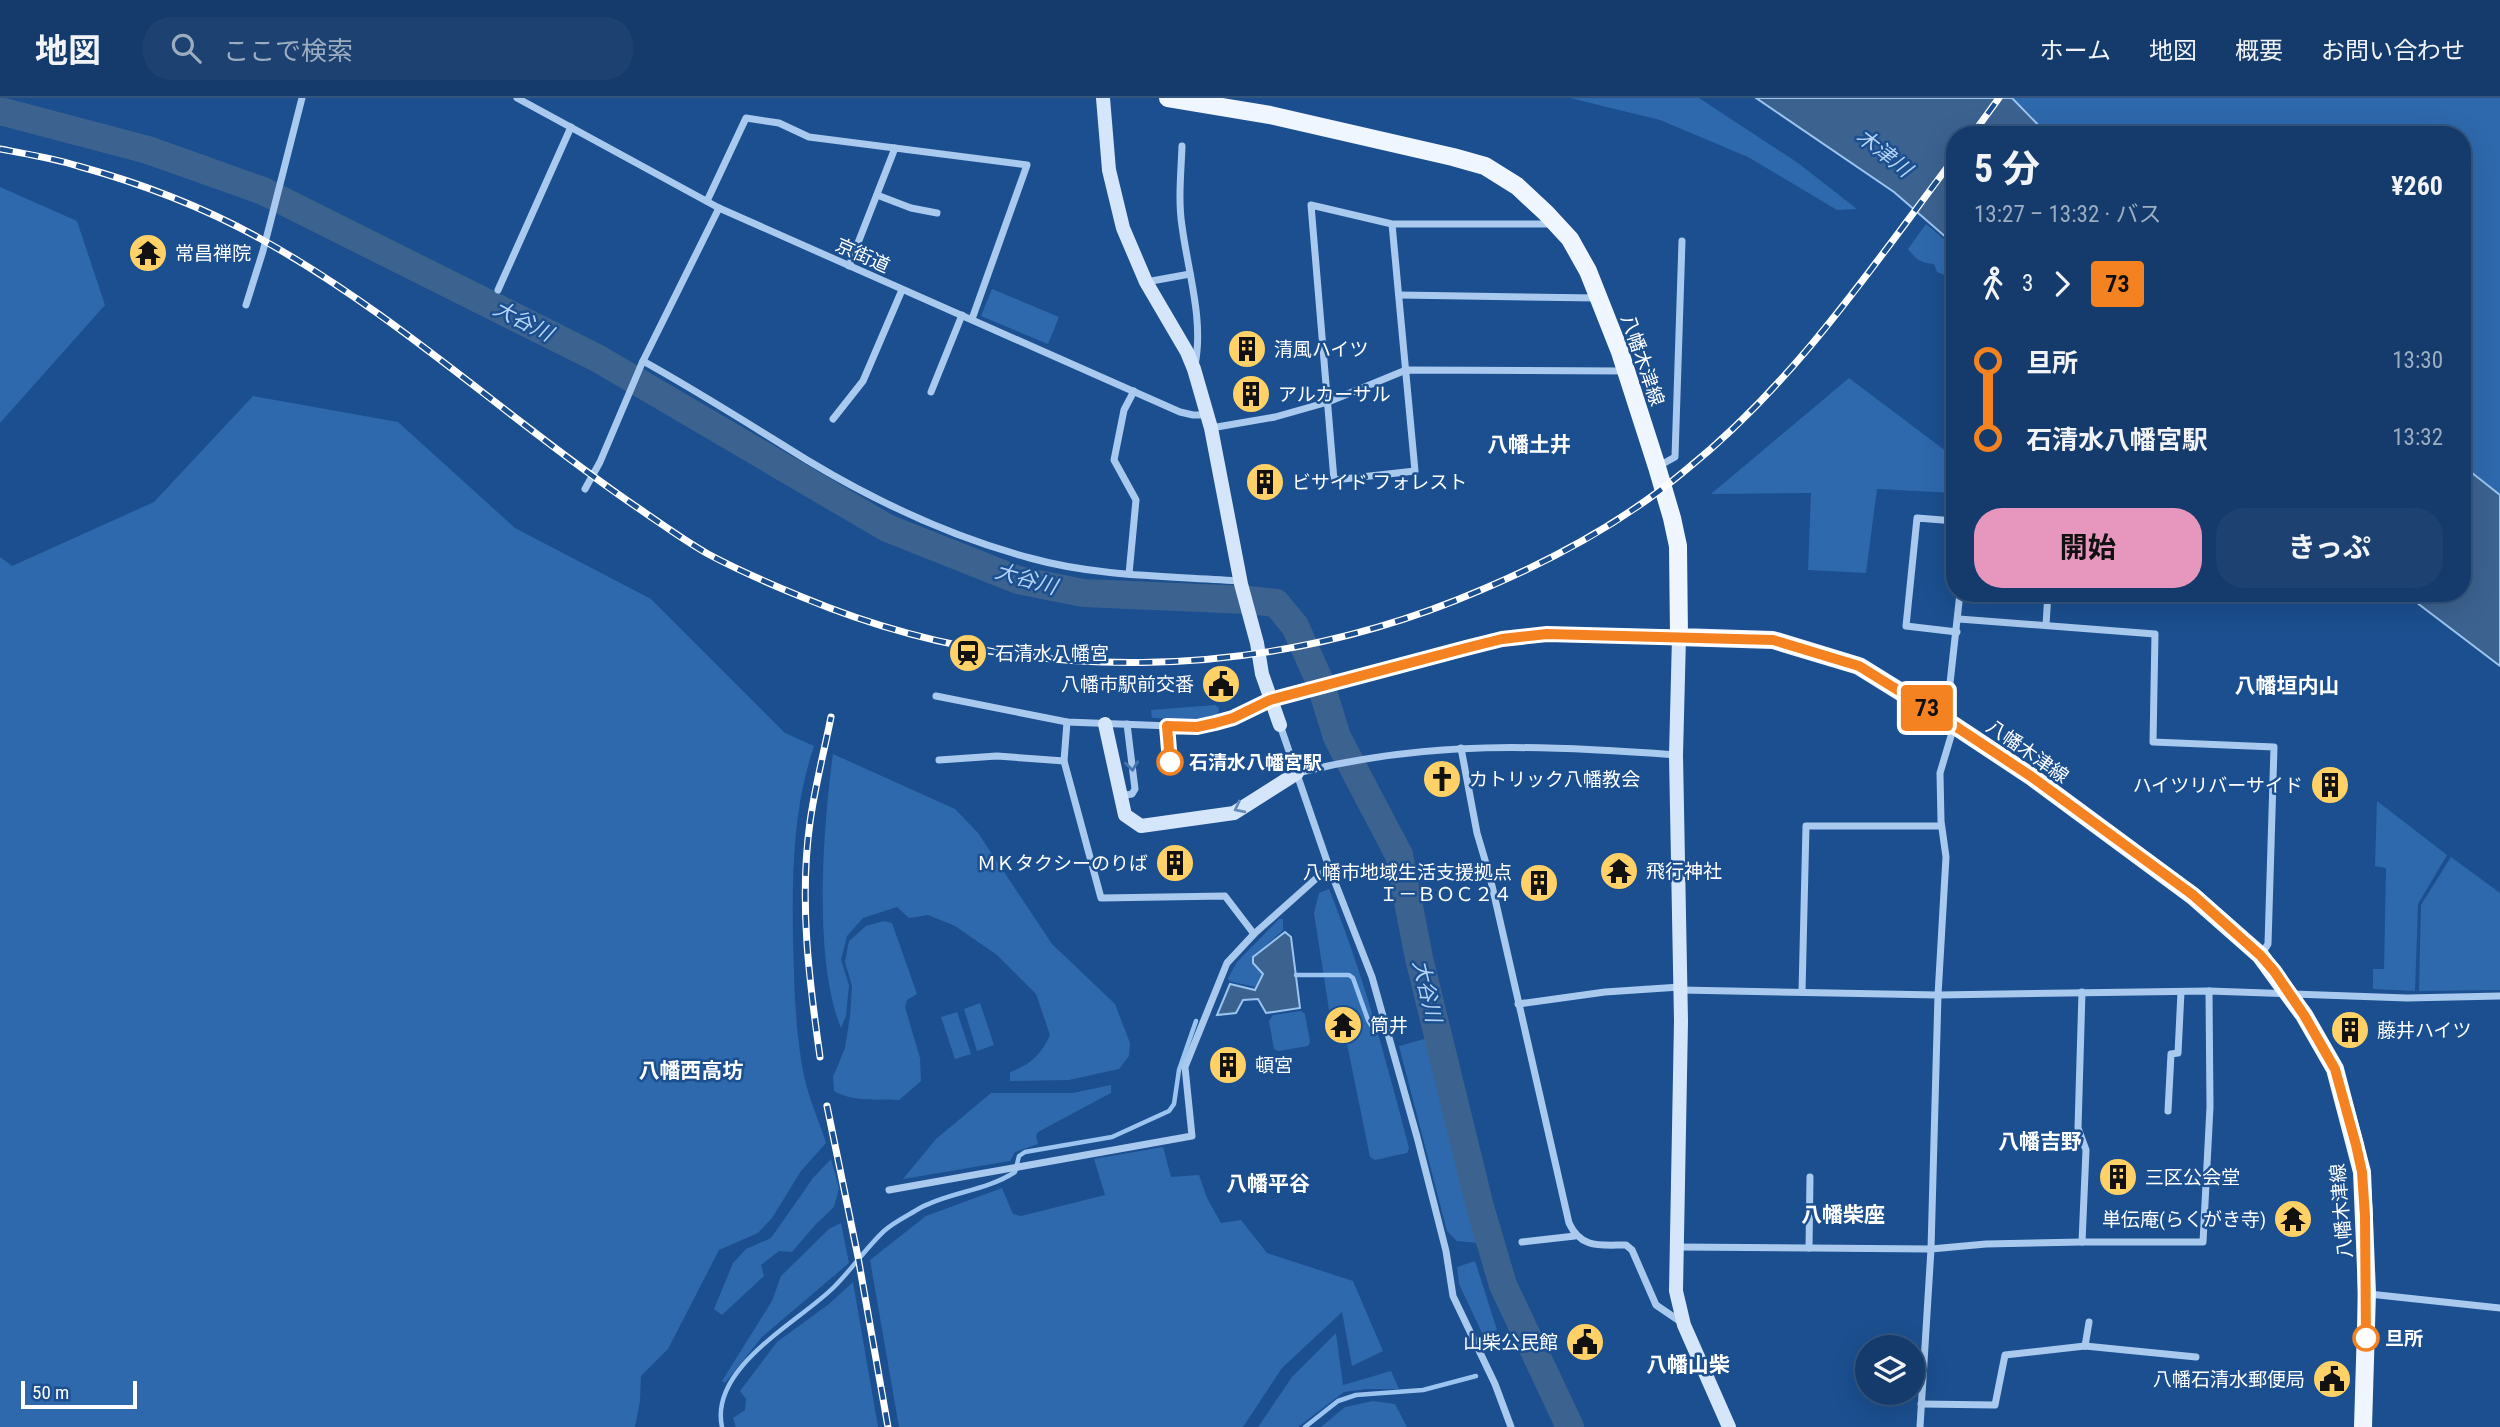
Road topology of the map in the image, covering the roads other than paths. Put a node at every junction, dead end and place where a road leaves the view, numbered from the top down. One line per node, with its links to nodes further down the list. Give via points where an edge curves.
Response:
1 (302, 98): 22 (street)
2 (517, 98): 5 (street, 京街道)
3 (1103, 98): 17 (street, via 1115,199)
4 (1168, 98): 13 (main road, 八幡木津線, via 1270,115 1485,166 1517,186)
5 (570, 127): 9 (street, 京街道); 18 (street)
6 (1182, 146): 16 (street, via 1179,204)
7 (895, 148): 8 (street); 9 (street, via 809,137 779,123 746,118); 24 (street, via 1027,165)
8 (877, 195): 11 (street); 15 (street)
9 (707, 201): 10 (street, 京街道)
10 (719, 208): 15 (street, 京街道); 25 (street)
11 (937, 213)
12 (1392, 224): 13 (street); 20 (street); 31 (street, via 1311,205)
13 (1555, 224): 21 (main road, 八幡木津線, via 1570,239)
14 (1682, 241): 34 (street, via 1675,457)
15 (849, 266): 19 (street, 京街道)
16 (1189, 274): 17 (street); 26 (street, via 1199,346)
17 (1146, 282): 26 (street)
18 (498, 290)
19 (902, 290): 23 (street, 京街道); 32 (street, via 863,381)
20 (1399, 295): 21 (street); 27 (street)
21 (1599, 298): 28 (main road, 八幡木津線)
22 (246, 305)
23 (962, 314): 24 (street, 京街道); 30 (street)
24 (972, 319): 29 (street, 京街道)
25 (643, 362): 35 (street); 37 (street, via 808,461 946,530 1030,559)
26 (1194, 369): 33 (street)
27 (1406, 370): 28 (street); 31 (street); 31 (street, via 1415,471 1334,480)
28 (1626, 371): 34 (main road, 八幡木津線)
29 (1134, 391): 33 (street, 京街道); 37 (street, via 1124,410 1114,460 1136,500)
30 (931, 392)
31 (1328, 402): 33 (street, via 1275,417)
32 (833, 419)
33 (1209, 421): 38 (street)
34 (1657, 467): 44 (main road, 八幡木津線, via 1678,546)
35 (585, 489)
36 (1946, 520): 43 (street, via 1917,518 1906,626)
37 (1129, 574): 38 (street)
38 (1241, 584): 46 (street)
39 (1960, 602): 41 (street)
40 (2047, 602): 42 (street)
41 (1959, 619): 42 (street); 43 (street)
42 (2046, 625): 61 (street, via 2155,634 2153,742 2274,747 2268,944)
43 (1957, 632): 48 (street)
44 (1679, 637): 46 (street, via 1547,634 1514,638); 48 (main road, 八幡木津線, via 1773,640 1859,666); 53 (street)
45 (936, 696): 47 (street)
46 (1270, 700): 50 (street, via 1233,718 1197,727); 51 (street)
47 (1067, 722): 49 (street); 55 (street)
48 (1950, 722): 58 (street, via 1940,773); 61 (main road, 八幡木津線, via 2193,895)
49 (1105, 724): 50 (street); 57 (street)
50 (1127, 724): 57 (street, one-way to 57, via 1135,789)
51 (1280, 725): 56 (street)
52 (1461, 747): 53 (street, via 1573,747); 56 (street, via 1381,755); 70 (street)
53 (1676, 755): 62 (street)
54 (939, 760): 55 (street)
55 (1064, 761): 60 (street, via 1101,898 1224,896)
56 (1297, 773): 57 (street, one-way to 57, via 1234,813 1141,826 1125,815); 59 (street)
57 (1120, 796)
58 (1941, 826): 64 (street, via 1806,826); 68 (street, via 1946,857)
59 (1329, 867): 60 (street); 89 (street, via 1376,990 1446,1251 1453,1296)
60 (1254, 934): 73 (street, via 1227,963 1185,1066 1192,1136)
61 (2260, 955): 67 (main road, 八幡木津線)
62 (1680, 989): 64 (street); 70 (street, via 1605,992); 77 (street)
63 (2209, 991): 66 (street); 67 (street); 76 (street, via 2210,1107 2203,1242)
64 (1802, 992): 68 (street)
65 (2082, 992): 66 (street); 68 (street); 76 (street, via 2078,1128 2086,1150)
66 (2181, 992): 71 (street, via 2178,1053 2171,1054)
67 (2288, 992): 69 (street, via 2407,998); 80 (main road, 八幡木津線, via 2335,1069 2349,1118 2362,1172)
68 (1938, 995): 79 (street)
69 (2500, 996)
70 (1518, 1004): 74 (street)
71 (2168, 1111)
72 (1810, 1177): 78 (street)
73 (889, 1191)
74 (1575, 1236): 75 (street); 83 (street, via 1596,1245 1626,1245 1656,1305)
75 (1522, 1242)
76 (2082, 1242): 79 (street)
77 (1677, 1247): 78 (street); 83 (street, via 1676,1291)
78 (1809, 1248): 79 (street)
79 (1931, 1249): 85 (street)
80 (2367, 1293): 81 (street); 92 (main road, 八幡木津線)
81 (2500, 1308)
82 (2089, 1322): 84 (street)
83 (1684, 1325): 90 (street)
84 (2085, 1346): 86 (street); 87 (street, via 2005,1354 1995,1405)
85 (1925, 1352)
86 (2196, 1357)
87 (1925, 1404)
88 (1922, 1405): 91 (street)
89 (1511, 1427)
90 (1729, 1427)
91 (1920, 1427)
92 (2363, 1427)

